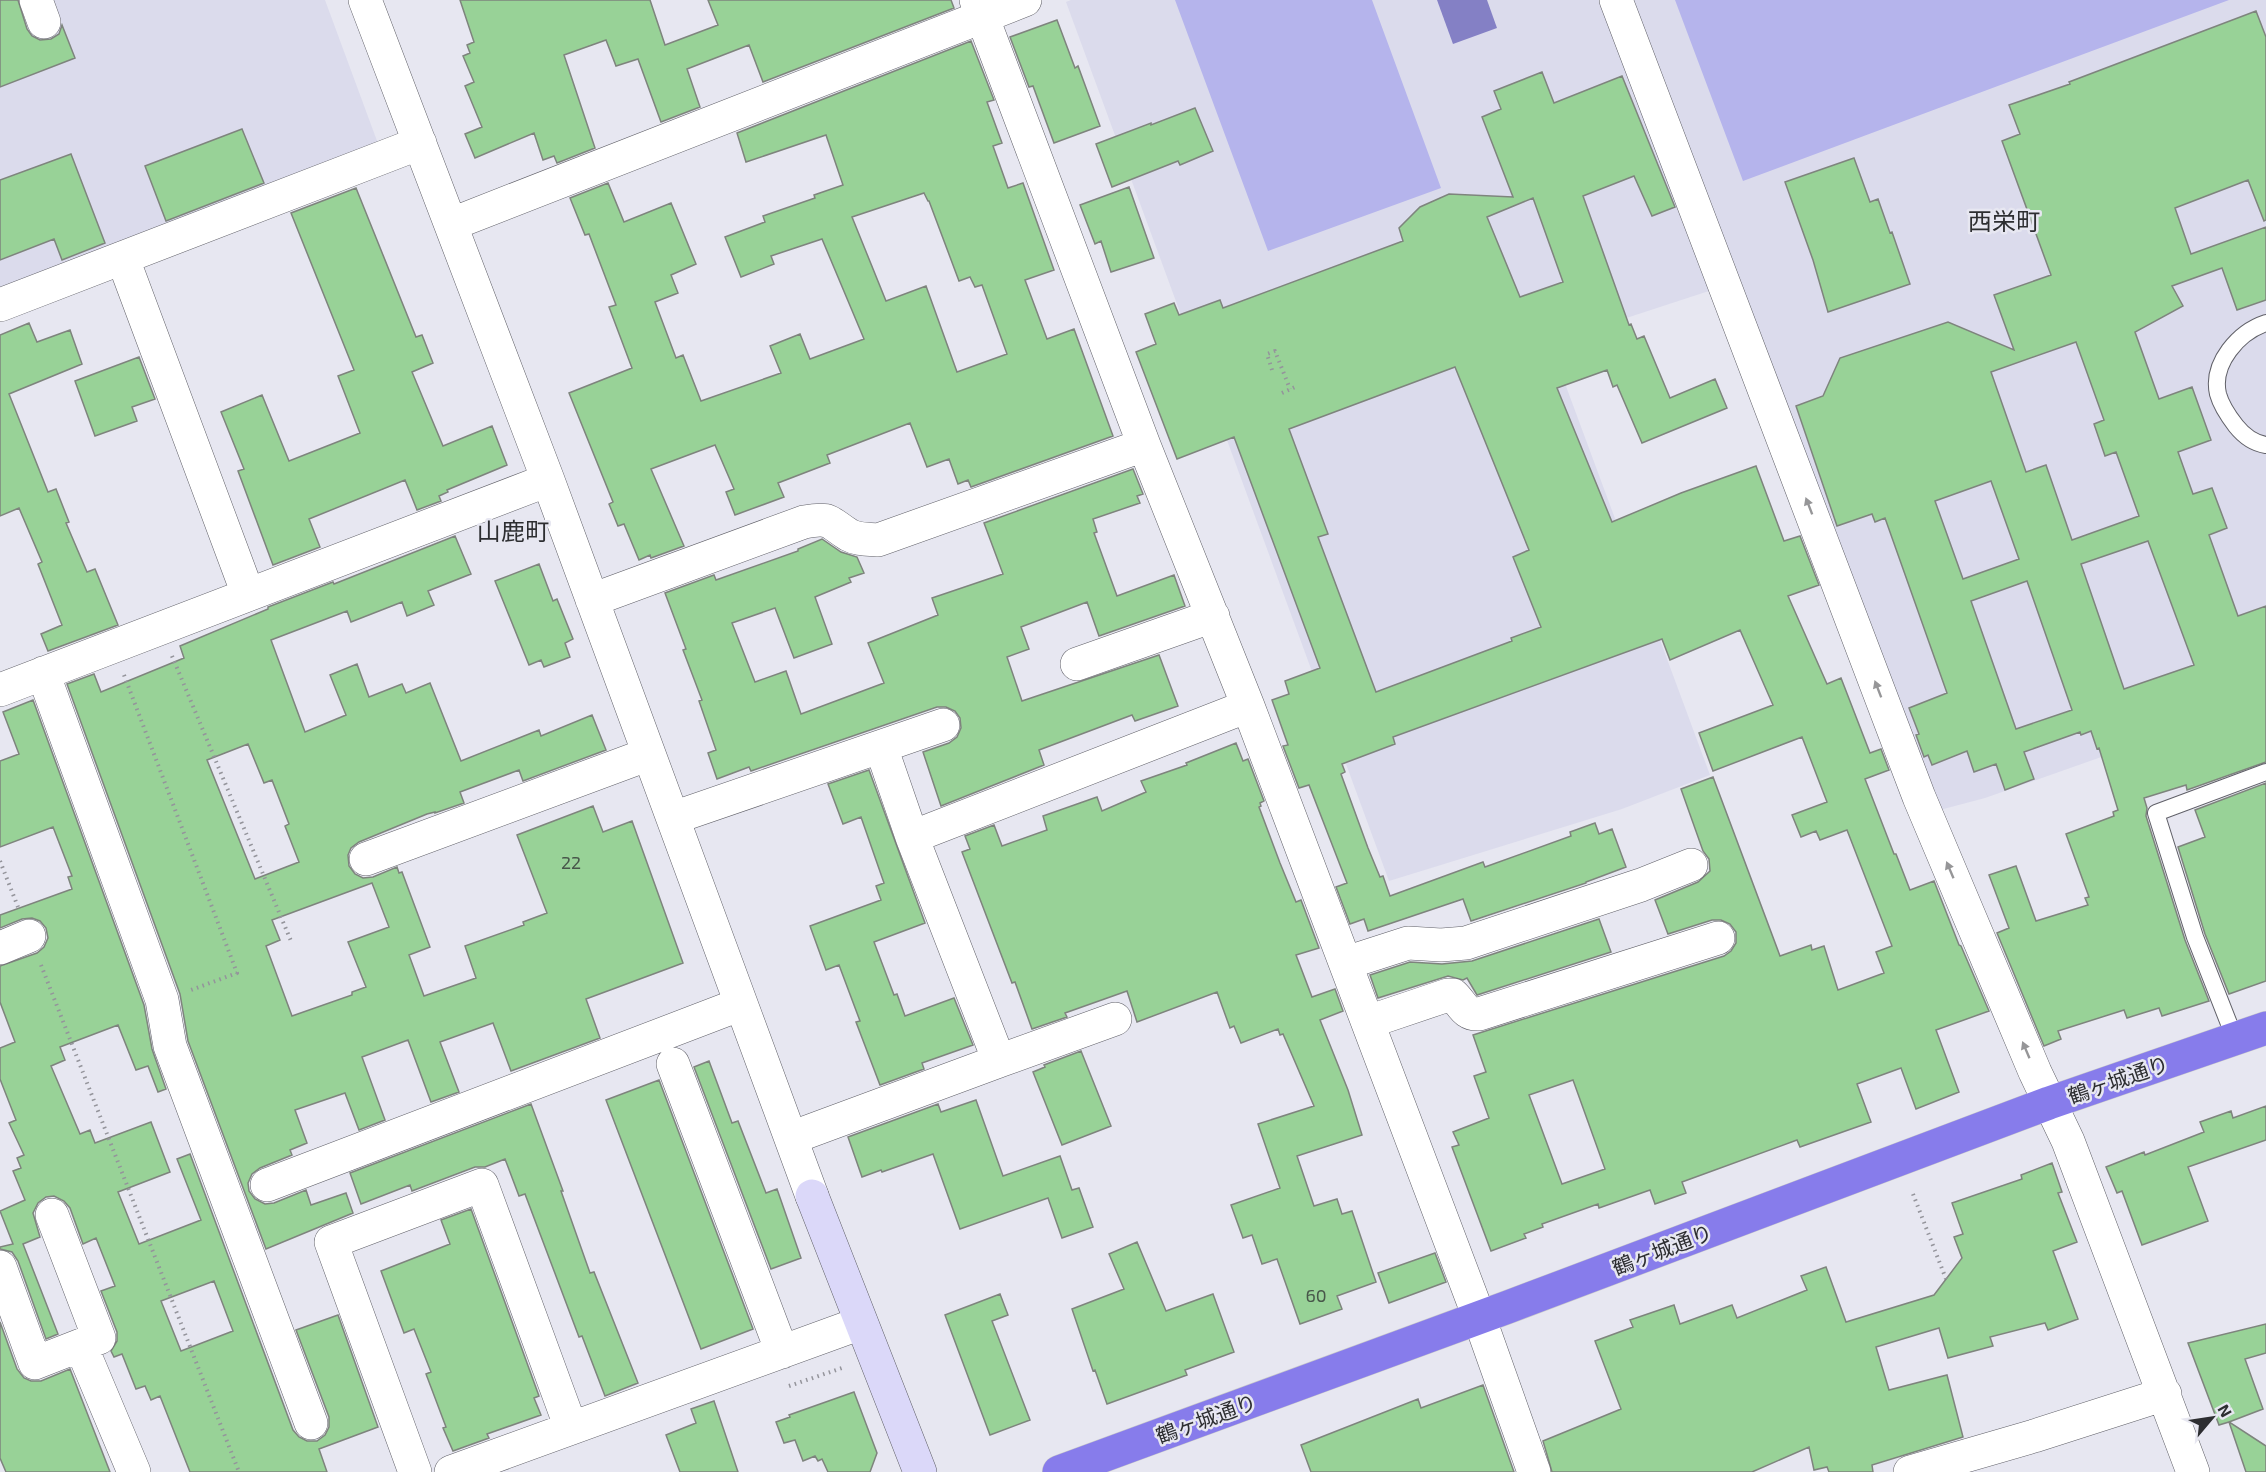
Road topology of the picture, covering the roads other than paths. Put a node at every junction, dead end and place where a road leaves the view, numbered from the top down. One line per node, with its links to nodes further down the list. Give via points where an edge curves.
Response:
1 (366, 0): 5 (street)
2 (1025, 0): 4 (street)
3 (1616, 0): 37 (street, one-way to 3, via 1919,797)
4 (979, 8): 6 (street); 10 (street)
5 (420, 143): 6 (street); 7 (street)
6 (452, 224): 12 (street)
7 (123, 259): 8 (street); 13 (street)
8 (0, 305)
9 (2266, 323): 11 (lane, via 2230,348 2219,370 2218,393 2239,430 2251,441)
10 (1144, 445): 14 (street, via 878,540 850,535 825,519 804,522); 15 (street)
11 (2266, 445)
12 (548, 480): 13 (street); 14 (street)
13 (248, 594): 17 (street)
14 (592, 600): 22 (street)
15 (1213, 616): 16 (street); 19 (street)
16 (1077, 664)
17 (43, 673): 18 (street); 47 (street, via 162,1000 170,1046)
18 (0, 690)
19 (1248, 706): 25 (street); 29 (street)
20 (943, 725): 21 (street)
21 (881, 747): 24 (street); 25 (street)
22 (649, 754): 24 (street); 26 (street)
23 (2266, 772): 34 (lane, via 2156,813 2196,937)
24 (673, 818): 30 (street)
25 (912, 837): 35 (street)
26 (366, 859)
27 (1691, 866): 29 (street, via 1466,943 1408,943)
28 (1718, 938): 32 (street, via 1479,1014 1465,1011 1453,994)
29 (1346, 963): 32 (street)
30 (741, 1004): 38 (street); 39 (street)
31 (1115, 1019): 35 (street)
32 (1368, 1022): 42 (street)
33 (2266, 1028): 34 (highway, 鶴ヶ城通り)
34 (2235, 1039): 37 (highway, 鶴ヶ城通り)
35 (999, 1061): 38 (street)
36 (673, 1064): 45 (street)
37 (2049, 1103): 42 (highway, 鶴ヶ城通り); 46 (street, via 2068,1141)
38 (791, 1138): 43 (street)
39 (267, 1185)
40 (52, 1215): 44 (street, via 99,1338)
41 (0, 1267): 44 (street, via 35,1362)
42 (1479, 1317): 53 (highway, 鶴ヶ城通り); 54 (street)
43 (861, 1323): 45 (street); 52 (street)
44 (81, 1346): 49 (street)
45 (782, 1352): 48 (street)
46 (2165, 1394): 55 (street); 56 (street)
47 (311, 1423)
48 (571, 1428): 50 (street, via 482,1185 331,1242); 51 (street)
49 (134, 1472)
50 (415, 1472)
51 (451, 1472)
52 (920, 1472)
53 (1059, 1472)
54 (1534, 1472)
55 (1910, 1472)
56 (2193, 1472)

